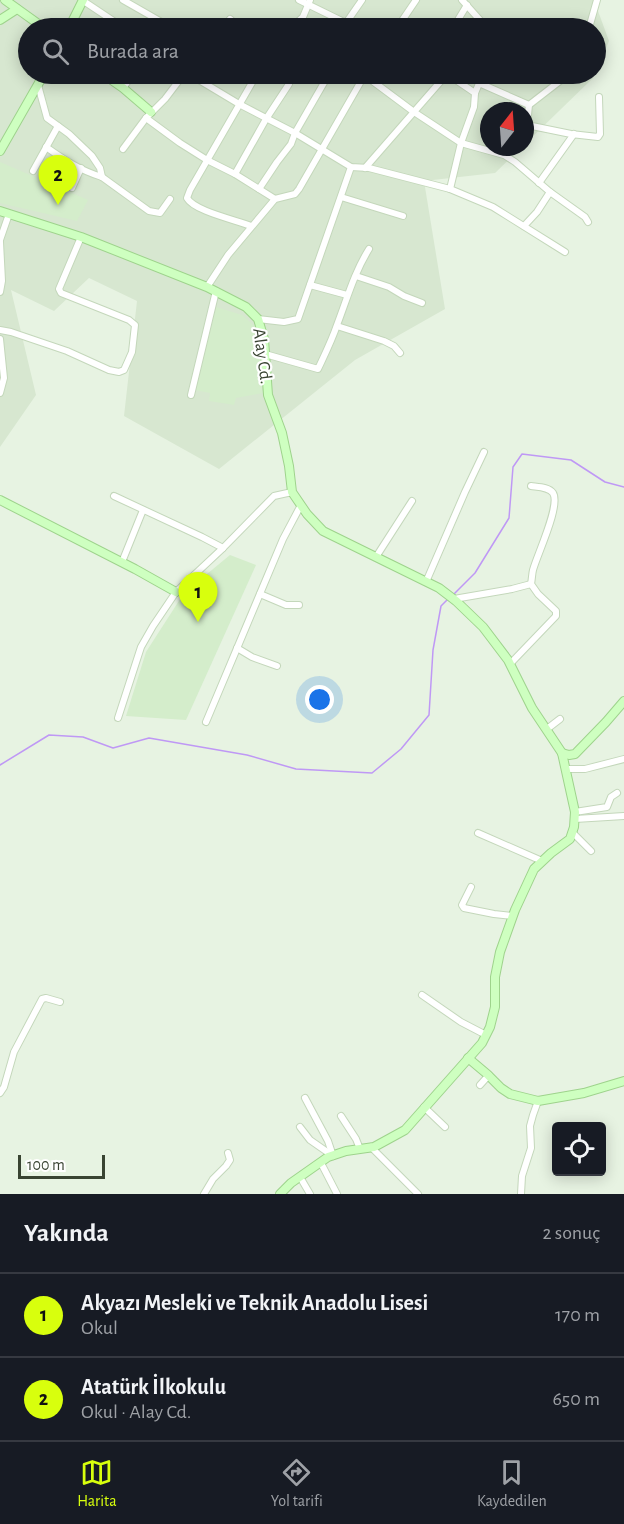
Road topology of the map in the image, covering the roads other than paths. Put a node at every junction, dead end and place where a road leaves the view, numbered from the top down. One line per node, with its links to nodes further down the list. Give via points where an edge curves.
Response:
1 (5, 0): 10 (street)
2 (82, 0): 12 (street); 13 (street)
3 (123, 0): 14 (street)
4 (299, 0): 8 (street)
5 (362, 0): 17 (street)
6 (416, 0): 18 (street)
7 (597, 0): 21 (street)
8 (309, 2): 15 (street); 16 (street)
9 (464, 3): 19 (street); 20 (street)
10 (17, 9): 11 (street); 22 (street)
11 (30, 18)
12 (75, 18)
13 (109, 18)
14 (154, 18)
15 (302, 18)
16 (337, 18)
17 (349, 18)
18 (404, 18)
19 (457, 18)
20 (478, 18)
21 (592, 18)
22 (0, 20)
23 (117, 84): 38 (street)
24 (126, 84): 38 (street)
25 (176, 84): 45 (street)
26 (206, 84): 43 (street)
27 (251, 84): 43 (street)
28 (288, 84): 46 (street)
29 (323, 84): 49 (street)
30 (359, 84): 54 (street)
31 (376, 84): 44 (street)
32 (438, 84): 44 (street)
33 (461, 84): 39 (street)
34 (479, 84): 39 (street)
35 (481, 84): 41 (street)
36 (556, 84): 42 (street)
37 (38, 85): 47 (street, via 47,118); 55 (street)
38 (123, 88): 45 (street)
39 (475, 93): 51 (street)
40 (599, 97): 50 (street, via 598,137)
41 (522, 102)
42 (533, 102)
43 (239, 104): 46 (street); 57 (street)
44 (414, 112): 51 (street); 60 (street)
45 (148, 115): 53 (street); 57 (street)
46 (266, 119): 49 (street); 62 (street)
47 (58, 126): 52 (street); 63 (street, via 92,156)
48 (534, 126): 50 (street)
49 (295, 133): 54 (street); 67 (street)
50 (574, 134): 65 (street)
51 (461, 143): 65 (street, via 504,155); 68 (street)
52 (46, 147): 56 (street); 61 (street)
53 (123, 149)
54 (321, 149): 58 (street); 72 (street, via 295,194)
55 (0, 151)
56 (61, 158): 59 (street); 64 (street)
57 (207, 160): 62 (street); 77 (street, via 190,190 190,204)
58 (351, 167): 60 (street); 70 (street)
59 (81, 168): 63 (street); 66 (street)
60 (365, 168): 68 (street)
61 (33, 171)
62 (235, 174): 67 (street)
63 (102, 177): 71 (street, via 149,211 160,213)
64 (48, 180)
65 (539, 183): 69 (street)
66 (72, 188)
67 (260, 189): 72 (street)
68 (450, 189): 78 (street, via 493,207)
69 (550, 192): 76 (street); 78 (street)
70 (341, 196): 75 (street); 84 (street)
71 (170, 199)
72 (275, 199): 77 (street)
73 (0, 211): 74 (street, Alay Cd.)
74 (9, 214): 79 (street, Alay Cd.); 80 (street)
75 (403, 216)
76 (588, 222)
77 (251, 226): 85 (street)
78 (524, 226): 82 (street)
79 (81, 237): 85 (street, Alay Cd.); 92 (street, via 59,289 135,325 132,352 124,370 109,370 67,351)
80 (0, 241): 87 (street)
81 (369, 249): 83 (street)
82 (565, 252)
83 (356, 276): 88 (street); 89 (street)
84 (310, 285): 88 (street); 90 (street, via 298,319)
85 (207, 287): 86 (street, Alay Cd.)
86 (216, 291): 90 (street, Alay Cd., via 246,307); 97 (street)
87 (0, 292)
88 (347, 295): 91 (street)
89 (422, 303)
90 (258, 319): 95 (street, Alay Cd.)
91 (337, 326): 94 (street, via 384,341); 95 (street, via 318,369)
92 (0, 330)
93 (0, 339): 96 (street, via 4,378)
94 (400, 353)
95 (265, 354): 100 (street, Alay Cd., via 268,395 282,433)
96 (0, 393)
97 (191, 395)
98 (484, 452): 109 (street)
99 (531, 486): 110 (street, via 553,492 556,501)
100 (292, 492): 104 (street, Alay Cd.); 106 (street, via 274,496)
101 (114, 496): 105 (street)
102 (0, 500): 108 (street)
103 (412, 501): 107 (street)
104 (301, 505): 107 (street, Alay Cd., via 323,531); 112 (street)
105 (143, 510): 106 (street); 108 (street)
106 (223, 548): 111 (street)
107 (376, 557): 109 (street, Alay Cd.)
108 (122, 562): 111 (street)
109 (426, 582): 113 (street, Alay Cd.)
110 (531, 584): 113 (street); 116 (street, via 556,611 556,616)
111 (176, 592): 119 (street, via 141,647)
112 (260, 594): 114 (street, via 286,605); 115 (street)
113 (455, 600): 116 (street, Alay Cd., via 483,627)
114 (299, 605)
115 (237, 648): 117 (street); 121 (street)
116 (510, 664): 122 (street, Alay Cd.)
117 (277, 666)
118 (624, 701): 123 (street, via 575,754)
119 (118, 718)
120 (561, 719): 122 (street)
121 (206, 722)
122 (547, 729): 123 (street, Alay Cd.)
123 (562, 753): 125 (street, Alay Cd.)
124 (624, 759): 125 (street)
125 (566, 770): 127 (street, Alay Cd.)
126 (617, 793): 127 (street, via 610,797 608,807)
127 (575, 816): 128 (street); 129 (street)
128 (624, 816)
129 (572, 832): 131 (street); 132 (street, via 570,839)
130 (478, 833): 132 (street)
131 (591, 851)
132 (542, 861): 134 (street, via 534,868)
133 (471, 887): 134 (street, via 464,908)
134 (512, 916): 137 (street, via 500,952 495,1008)
135 (422, 995): 137 (street)
136 (60, 1002): 142 (street, via 40,1000 14,1052)
137 (486, 1035): 138 (street)
138 (468, 1058): 139 (street); 145 (street)
139 (489, 1075): 141 (street); 144 (street, via 510,1094)
140 (624, 1081): 144 (street)
141 (480, 1085)
142 (0, 1093)
143 (305, 1098): 152 (street)
144 (538, 1101): 160 (street, via 530,1126 531,1148)
145 (424, 1107): 148 (street); 149 (street, via 405,1130)
146 (341, 1116): 150 (street)
147 (300, 1127): 152 (street, via 310,1140)
148 (445, 1127)
149 (372, 1147): 150 (street); 159 (street)
150 (360, 1149): 152 (street)
151 (228, 1153): 155 (street, via 231,1160)
152 (333, 1156): 153 (street)
153 (321, 1162): 154 (street); 158 (street)
154 (300, 1177): 156 (street); 157 (street)
155 (204, 1194)
156 (280, 1194)
157 (310, 1194)
158 (338, 1194)
159 (417, 1194)
160 (521, 1194)

